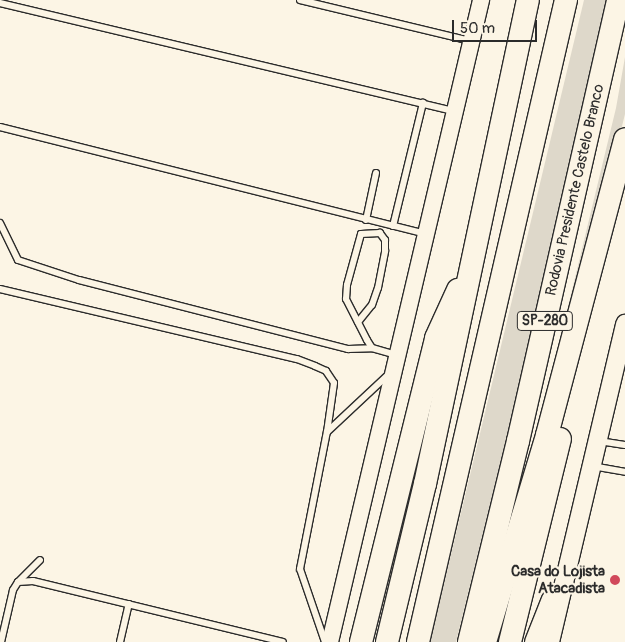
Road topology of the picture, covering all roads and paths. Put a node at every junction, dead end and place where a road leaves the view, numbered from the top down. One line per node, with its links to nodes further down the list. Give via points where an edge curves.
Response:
1 (300, 0): 7 (lane)
2 (481, 0): 7 (street)
3 (528, 0): 18 (highway)
4 (566, 0): 40 (highway, SP-280)
5 (618, 0): 41 (highway, Rodovia Presidente Castelo Branco / SP-280)
6 (0, 3): 8 (lane)
7 (472, 42): 9 (street)
8 (423, 103): 9 (lane); 16 (lane)
9 (454, 111): 17 (street)
10 (0, 127): 14 (lane)
11 (625, 139): 42 (highway, via 547,436)
12 (376, 173): 14 (lane)
13 (625, 181): 43 (highway)
14 (366, 220): 16 (lane)
15 (0, 222): 22 (lane, via 18,260 79,280 348,349)
16 (393, 226): 17 (lane)
17 (426, 234): 23 (street)
18 (468, 272): 38 (highway, via 448,307 436,338); 39 (highway, via 425,484)
19 (0, 289): 24 (lane, via 297,359 315,366 326,371 334,383)
20 (358, 322): 20 (lane, via 346,298 346,285 361,234 380,233 385,240 385,251 378,288 372,305); 22 (lane)
21 (625, 324): 25 (main road)
22 (372, 348): 23 (lane)
23 (396, 362): 24 (lane); 37 (street)
24 (328, 432): 36 (lane, via 300,568)
25 (595, 441): 26 (lane); 27 (main road)
26 (625, 445)
27 (589, 466): 28 (lane); 29 (main road)
28 (625, 472)
29 (574, 538): 44 (main road); 45 (main road)
30 (40, 560): 31 (lane)
31 (18, 582): 32 (lane, via 39,582); 33 (lane, via 8,605)
32 (129, 604): 34 (lane); 35 (lane)
33 (1, 642)
34 (120, 642)
35 (283, 642)
36 (325, 642)
37 (330, 642)
38 (361, 642)
39 (387, 642)
40 (418, 642)
41 (469, 642)
42 (485, 642)
43 (510, 642)
44 (534, 642)
45 (550, 642)

